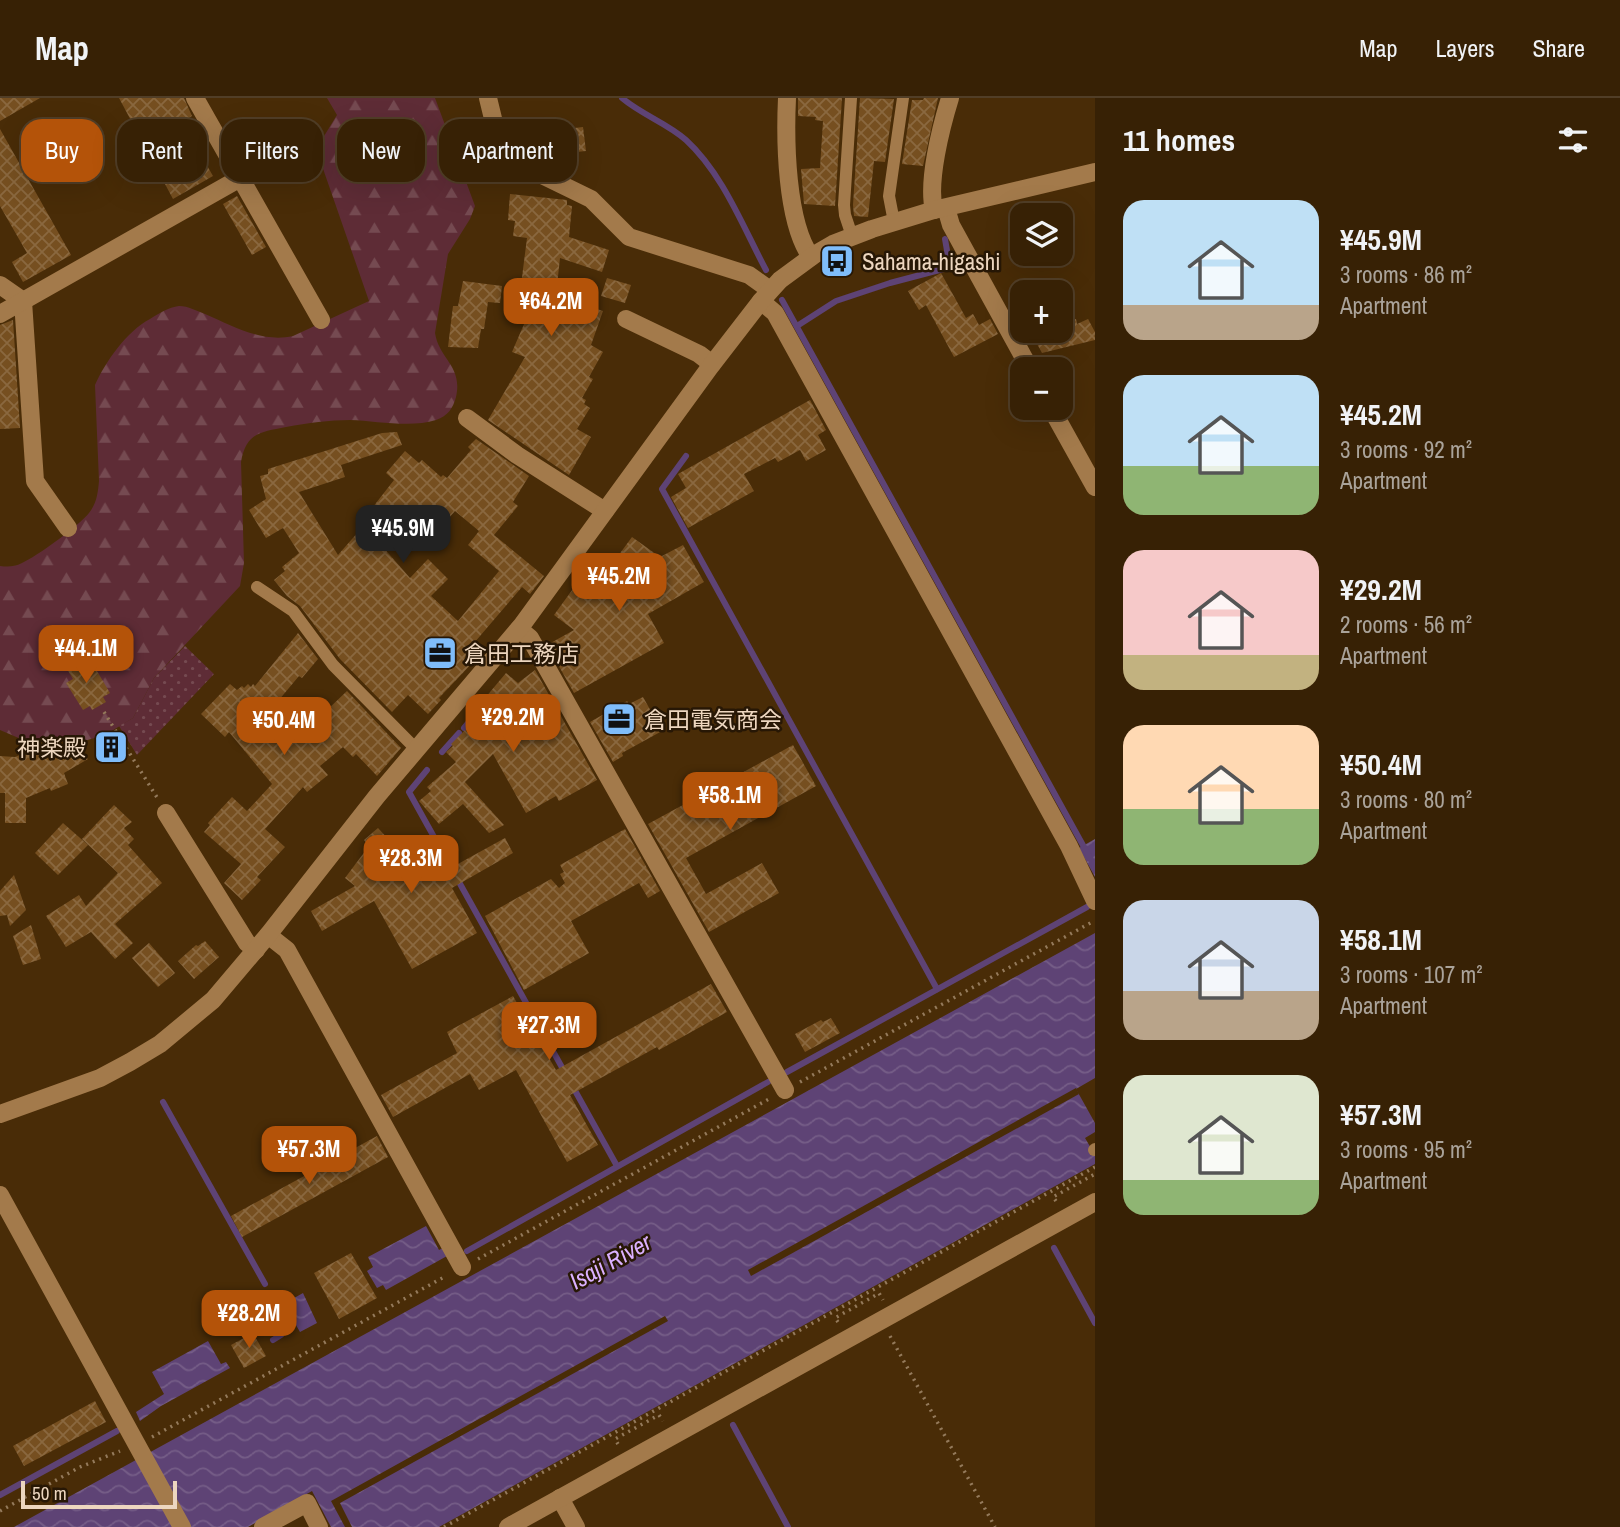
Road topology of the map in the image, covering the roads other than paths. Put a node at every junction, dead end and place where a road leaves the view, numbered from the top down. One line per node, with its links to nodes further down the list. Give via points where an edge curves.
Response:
1 (195, 98): 7 (street)
2 (488, 98): 16 (street, via 500,142 513,161 591,199 629,237 749,275)
3 (788, 98): 14 (street, via 790,189 803,243)
4 (851, 98): 13 (lane, via 844,205)
5 (903, 98): 12 (lane, via 889,195)
6 (950, 98): 11 (street, via 931,197)
7 (221, 143)
8 (1095, 172): 11 (street)
9 (234, 182): 17 (street)
10 (243, 182): 20 (street)
11 (940, 209): 12 (street); 21 (street)
12 (894, 222): 13 (street)
13 (852, 236): 14 (street)
14 (811, 257): 16 (street)
15 (0, 285): 17 (street)
16 (765, 296): 22 (street); 32 (street, via 1069,846)
17 (23, 301): 18 (street); 27 (street, via 35,481)
18 (0, 314)
19 (626, 319): 22 (street)
20 (321, 320)
21 (1023, 357)
22 (712, 364): 26 (street)
23 (467, 418): 26 (street, via 517,456)
24 (1058, 420): 25 (street)
25 (1095, 487)
26 (606, 511): 29 (street)
27 (68, 528)
28 (257, 587): 30 (lane, via 293,611 333,665)
29 (519, 629): 30 (street); 35 (street, via 530,638)
30 (416, 749): 33 (street)
31 (166, 813): 34 (street, via 247,943)
32 (1095, 901)
33 (268, 935): 34 (street); 39 (street, via 288,950)
34 (256, 950): 36 (street, via 213,1000 160,1044 100,1078)
35 (785, 1090)
36 (0, 1114)
37 (0, 1195): 41 (street)
38 (1095, 1202): 40 (street)
39 (463, 1267)
40 (560, 1498): 44 (street); 45 (street)
41 (183, 1527)
42 (263, 1527): 43 (street, via 307,1503)
43 (319, 1527)
44 (508, 1527)
45 (576, 1527)

